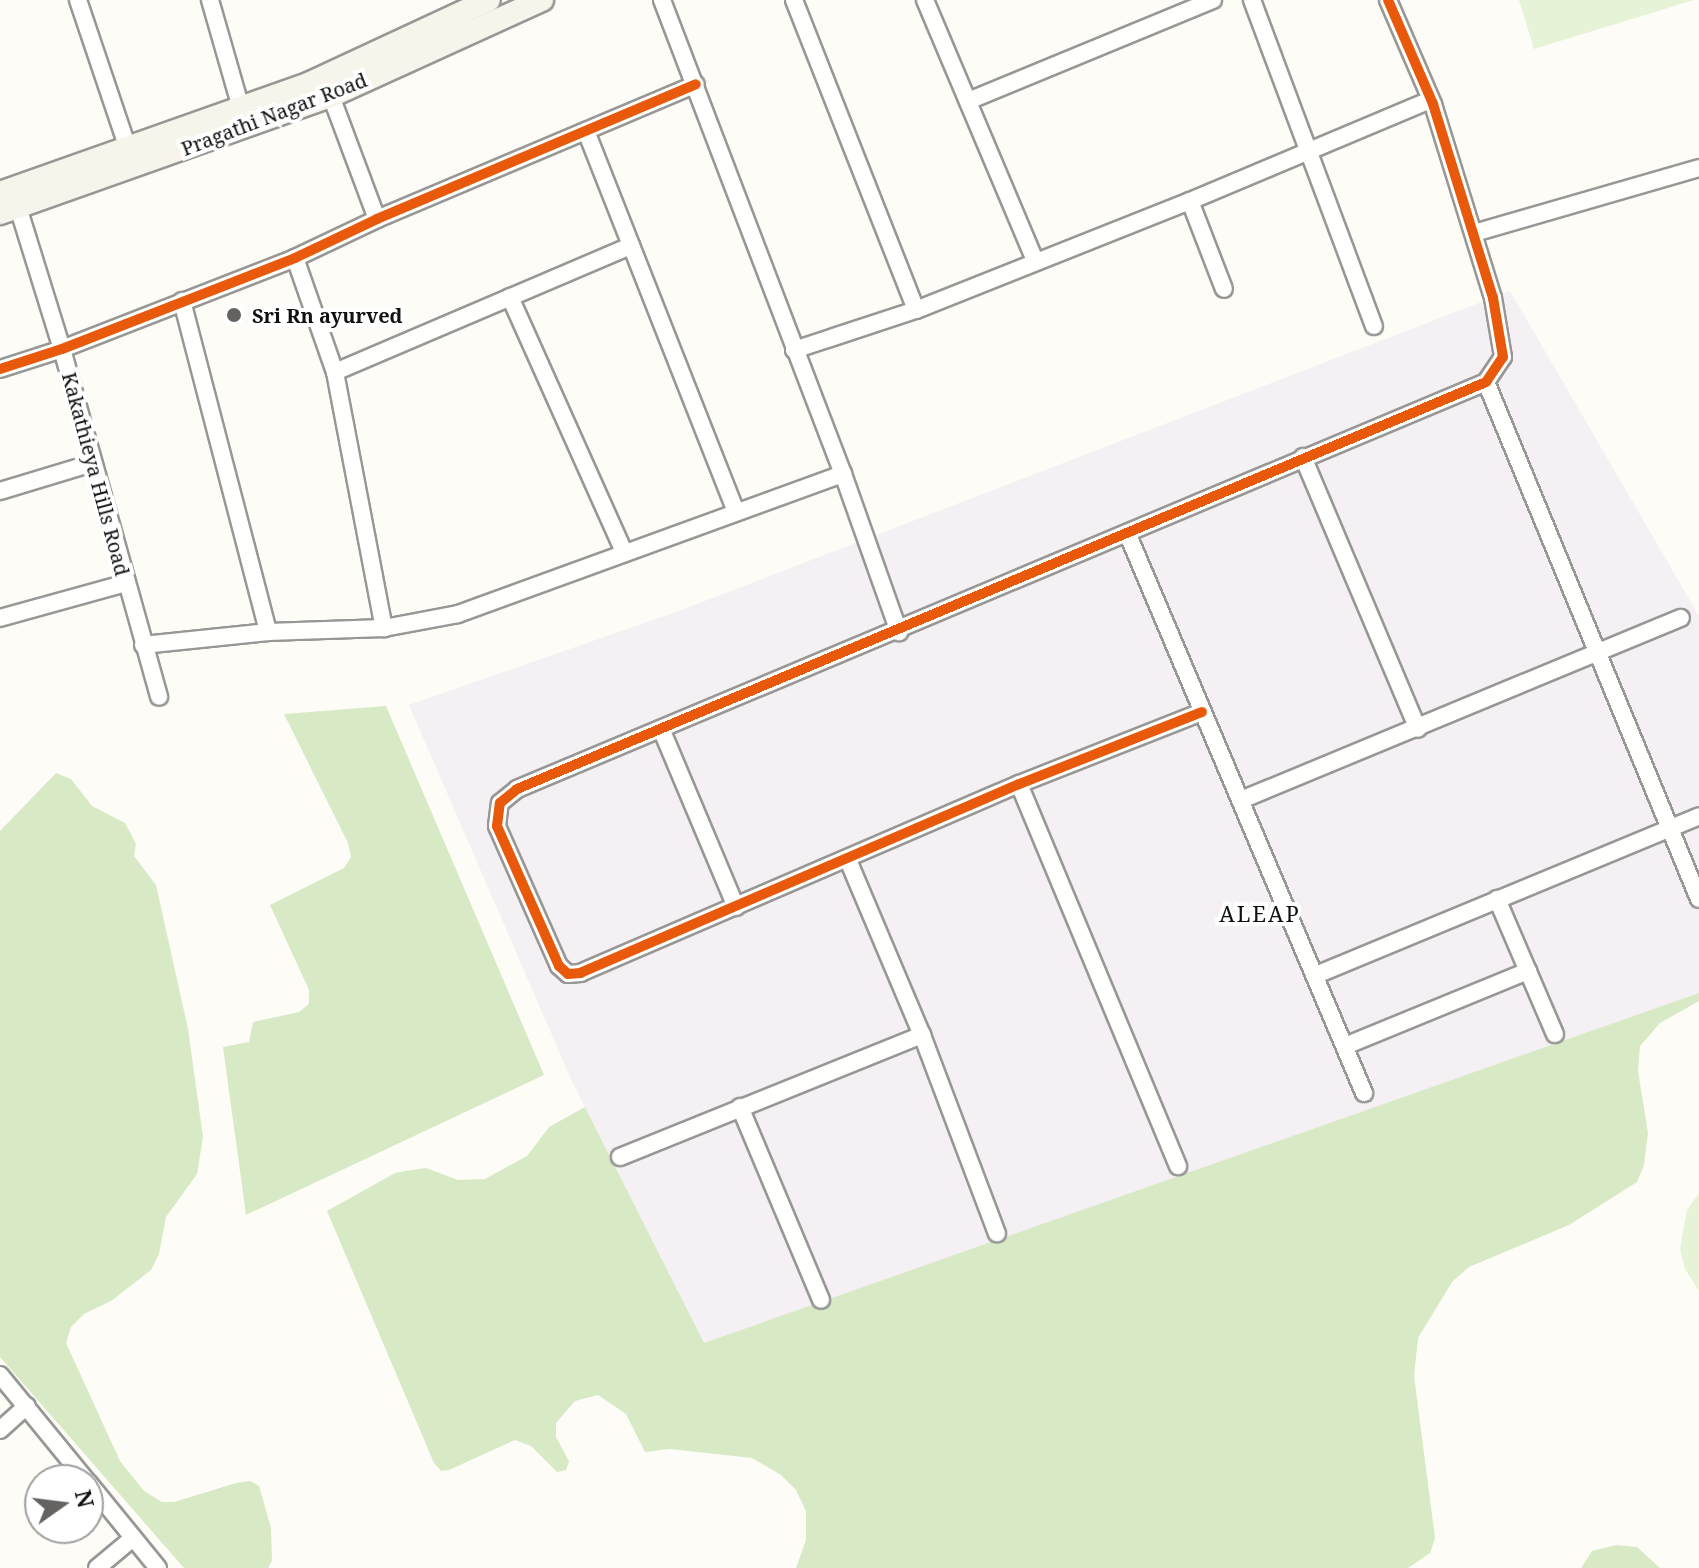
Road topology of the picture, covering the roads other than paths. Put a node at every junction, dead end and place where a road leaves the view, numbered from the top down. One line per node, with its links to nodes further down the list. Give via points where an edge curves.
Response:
1 (78, 0): 17 (street)
2 (210, 0): 15 (street)
3 (489, 0): 15 (main road, Pragathi Nagar Road, via 310,83)
4 (542, 0): 12 (main road, Pragathi Nagar Road)
5 (662, 0): 11 (street)
6 (794, 0): 30 (street)
7 (925, 0): 14 (street)
8 (1213, 0): 14 (street)
9 (1252, 0): 18 (street)
10 (1388, 0): 13 (street)
11 (696, 84): 16 (street); 33 (street)
12 (331, 96): 21 (main road, Pragathi Nagar Road); 22 (street)
13 (1430, 100): 18 (street); 23 (street)
14 (968, 101): 26 (street)
15 (241, 108): 17 (main road, Pragathi Nagar Road)
16 (586, 131): 22 (street); 24 (street)
17 (128, 149): 21 (main road, Pragathi Nagar Road)
18 (1311, 151): 20 (street); 31 (street)
19 (1699, 168): 23 (street)
20 (1190, 201): 26 (street); 27 (street)
21 (6, 204): 32 (street, Kakathieya Hills Road)
22 (377, 219): 25 (street)
23 (1474, 233): 36 (street, via 1503,357)
24 (631, 246): 28 (street); 41 (street)
25 (295, 258): 29 (street); 35 (street)
26 (1035, 261): 30 (street)
27 (1224, 289)
28 (510, 297): 35 (street); 43 (street)
29 (182, 301): 32 (street); 48 (street)
30 (916, 310): 33 (street)
31 (1374, 326)
32 (62, 349): 34 (street); 38 (street, Kakathieya Hills Road)
33 (794, 350): 39 (street)
34 (0, 369)
35 (335, 372): 47 (street)
36 (1486, 382): 37 (street); 51 (street)
37 (1303, 457): 42 (street); 54 (street)
38 (93, 463): 40 (street); 44 (street, Kakathieya Hills Road)
39 (843, 474): 41 (street); 49 (street)
40 (0, 491)
41 (736, 512): 43 (street)
42 (1128, 535): 49 (street); 53 (street)
43 (624, 552): 47 (street, via 458,614)
44 (126, 583): 45 (street); 50 (street, Kakathieya Hills Road)
45 (0, 618)
46 (1681, 618): 51 (street)
47 (384, 628): 48 (street)
48 (268, 632): 50 (street)
49 (899, 632): 55 (street)
50 (143, 645): 52 (street, Kakathieya Hills Road)
51 (1599, 653): 54 (street); 59 (street)
52 (159, 697)
53 (1202, 712): 56 (street); 57 (street)
54 (1418, 729): 57 (street)
55 (662, 731): 63 (street); 63 (street, via 506,796 496,815 497,826 559,966 568,974)
56 (1019, 784): 60 (street); 72 (street)
57 (1241, 800): 65 (street)
58 (1699, 816): 59 (street)
59 (1668, 829): 61 (street); 62 (street)
60 (848, 860): 63 (street); 67 (street)
61 (1497, 899): 64 (street); 65 (street)
62 (1699, 899)
63 (736, 907)
64 (1528, 971): 66 (street); 68 (street)
65 (1316, 975): 68 (street)
66 (1555, 1034)
67 (922, 1035): 70 (street); 73 (street)
68 (1345, 1046): 69 (street)
69 (1364, 1093)
70 (740, 1107): 71 (street); 74 (street)
71 (620, 1157)
72 (1178, 1166)
73 (997, 1233)
74 (821, 1300)
75 (0, 1375): 76 (street)
76 (27, 1406): 77 (street); 78 (street)
77 (0, 1430)
78 (73, 1464)
79 (104, 1502): 80 (street)
80 (133, 1538): 81 (street); 82 (street)
81 (97, 1568)
82 (158, 1568)

